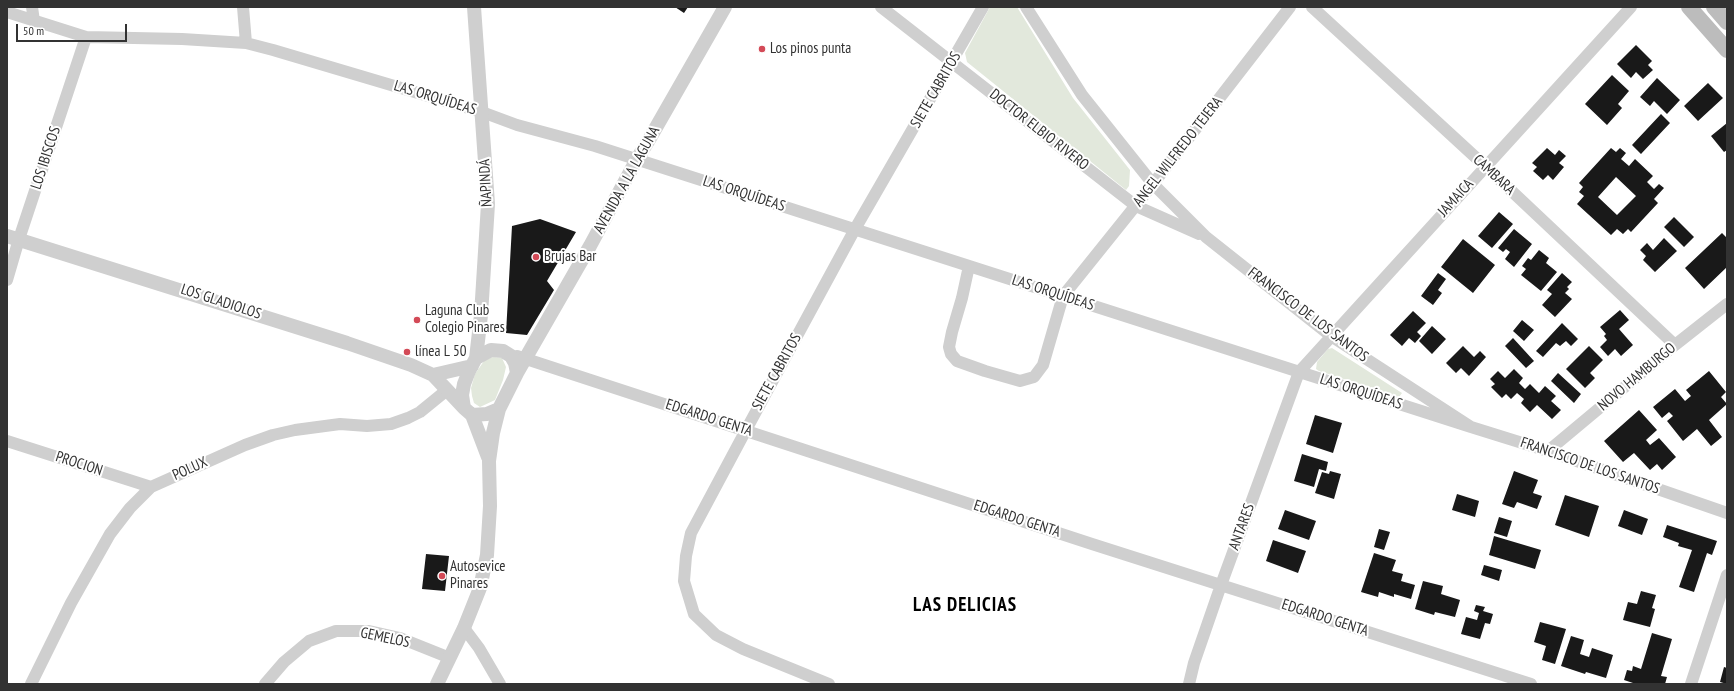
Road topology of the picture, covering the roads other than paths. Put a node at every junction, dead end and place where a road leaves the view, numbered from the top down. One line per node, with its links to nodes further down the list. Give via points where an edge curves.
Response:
1 (32, 7): 14 (street)
2 (243, 7): 17 (street)
3 (474, 7): 20 (street, ÑAPINDÁ)
4 (725, 7): 21 (street, AVENIDA A LA LAGUNA)
5 (881, 7): 19 (street, DOCTOR ELBIO RIVERO)
6 (983, 7): 19 (street, SIETE CABRITOS)
7 (1026, 7): 23 (street, FRANCISCO DE LOS SANTOS, via 1082,95)
8 (1290, 7): 23 (street, ANGEL WILFREDO TEJERA)
9 (1312, 7): 22 (street, CAMBARA)
10 (1631, 7): 22 (street, JAMAICA)
11 (1689, 7): 18 (main road)
12 (1714, 7): 15 (main road)
13 (7, 12): 14 (street, LAS ORQUÍDEAS)
14 (34, 21): 16 (street, LAS ORQUÍDEAS)
15 (1727, 22)
16 (86, 37): 17 (street, LAS ORQUÍDEAS); 26 (street, LOS IBISCOS)
17 (246, 43): 20 (street, LAS ORQUÍDEAS)
18 (1727, 50)
19 (952, 62): 24 (street, DOCTOR ELBIO RIVERO); 25 (street, SIETE CABRITOS)
20 (482, 112): 21 (street, LAS ORQUÍDEAS, via 517,125); 36 (street, ÑAPINDÁ, via 488,204 481,315)
21 (637, 159): 25 (street, LAS ORQUÍDEAS); 35 (street, AVENIDA A LA LAGUNA)
22 (1485, 166): 32 (street, JAMAICA); 33 (street, CAMBARA)
23 (1153, 184): 24 (street, ANGEL WILFREDO TEJERA); 27 (street, FRANCISCO DE LOS SANTOS)
24 (1136, 206): 27 (street, DOCTOR ELBIO RIVERO); 30 (street, ANGEL WILFREDO TEJERA)
25 (855, 229): 28 (street, LAS ORQUÍDEAS); 44 (street, SIETE CABRITOS)
26 (13, 237): 29 (street, LOS IBISCOS); 39 (street, LOS GLADIOLOS, via 347,343)
27 (1206, 237): 32 (street, FRANCISCO DE LOS SANTOS)
28 (969, 266): 30 (street, LAS ORQUÍDEAS); 30 (street, via 949,347 957,361 985,371 1020,381 1034,377 1043,366)
29 (7, 280)
30 (1063, 296): 37 (street, LAS ORQUÍDEAS)
31 (1727, 304): 33 (street, NOVO HAMBURGO)
32 (1331, 336): 37 (street, JAMAICA); 43 (street, FRANCISCO DE LOS SANTOS)
33 (1675, 345): 46 (street, NOVO HAMBURGO)
34 (503, 352): 35 (street, EDGARDO GENTA); 36 (street, via 491,350); 38 (street, via 512,356)
35 (526, 358): 38 (street, AVENIDA A LA LAGUNA); 44 (street, EDGARDO GENTA)
36 (474, 362): 39 (street); 42 (street, via 462,395)
37 (1299, 372): 43 (street, LAS ORQUÍDEAS); 51 (street, ANTARES)
38 (517, 373): 41 (street)
39 (433, 374): 40 (street, LOS GLADIOLOS)
40 (447, 390): 42 (street, LOS GLADIOLOS); 48 (street, POLUX, via 420,412 391,424 340,424 273,435)
41 (499, 409): 42 (street, via 487,414); 47 (street)
42 (468, 411): 47 (street, via 484,442)
43 (1472, 427): 46 (street, FRANCISCO DE LOS SANTOS)
44 (746, 430): 51 (street, EDGARDO GENTA); 58 (street, SIETE CABRITOS, via 691,533 684,581 694,614 716,635 742,650)
45 (7, 441): 48 (street, PROCION)
46 (1548, 451): 49 (street, FRANCISCO DE LOS SANTOS)
47 (489, 462): 52 (street, via 487,555 480,588)
48 (151, 487): 54 (street, POLUX, via 130,508 110,534 71,603)
49 (1727, 513)
50 (1727, 575): 61 (street)
51 (1221, 585): 59 (street, ANTARES, via 1194,663); 60 (street, EDGARDO GENTA)
52 (464, 628): 53 (street); 57 (street)
53 (450, 658): 55 (street, GEMELOS, via 400,638 369,631 336,631 309,641 284,662); 56 (street)
54 (31, 684)
55 (265, 684)
56 (437, 684)
57 (500, 684)
58 (829, 684)
59 (1190, 684)
60 (1531, 684)
61 (1691, 684)

